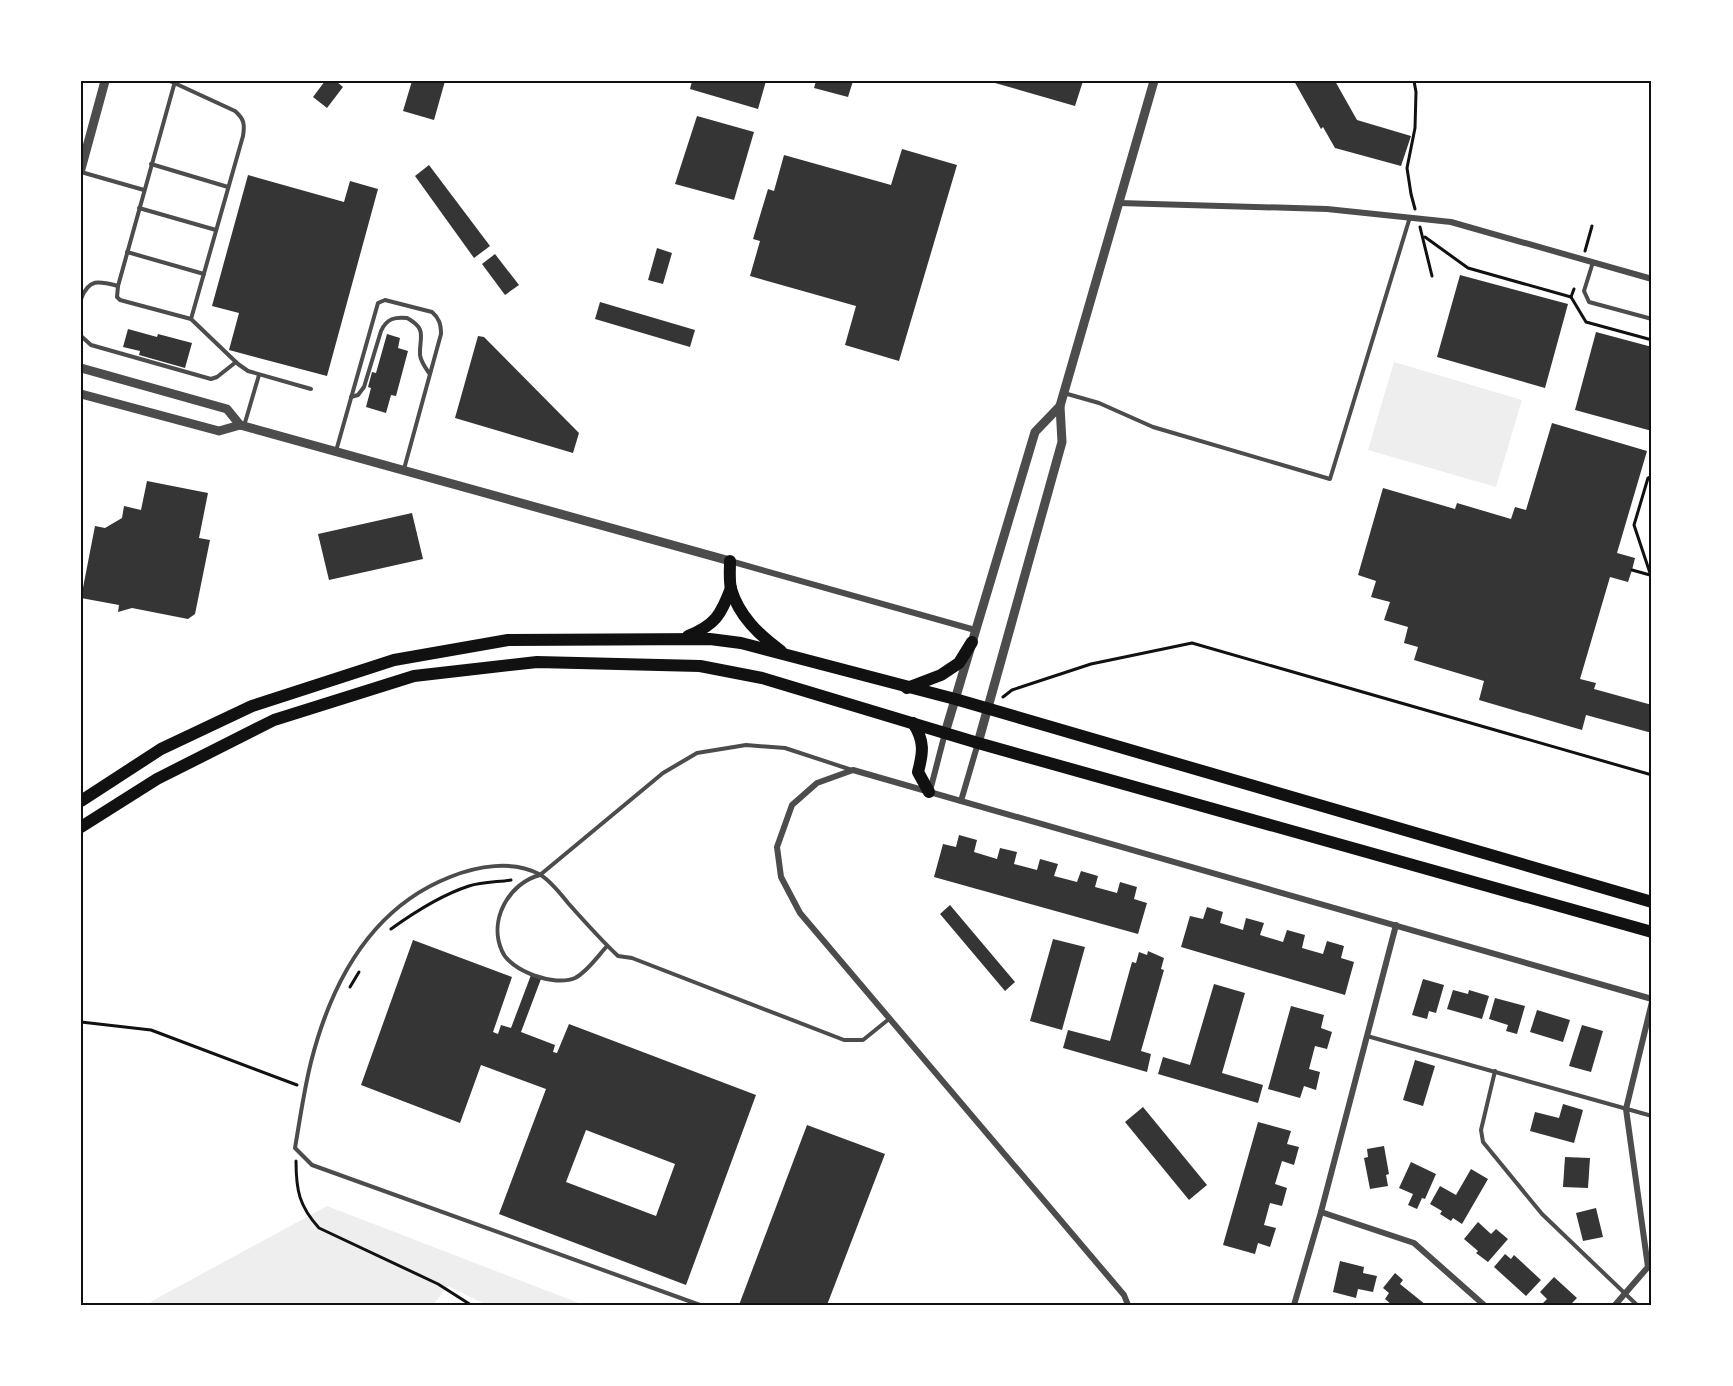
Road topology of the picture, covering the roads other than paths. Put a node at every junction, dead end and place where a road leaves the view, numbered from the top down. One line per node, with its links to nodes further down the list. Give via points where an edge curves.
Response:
1 (105, 81): 5 (street)
2 (1154, 81): 8 (street)
3 (172, 83): 4 (lane); 6 (lane, via 241,116 245,124 243,136)
4 (151, 165): 6 (lane); 7 (lane)
5 (81, 171): 7 (lane)
6 (229, 187): 11 (lane)
7 (144, 190): 9 (lane)
8 (1119, 203): 10 (street, via 1328,208); 26 (street)
9 (139, 208): 11 (lane); 12 (lane)
10 (1410, 217): 13 (street, via 1451,222); 26 (lane, via 1330,479 1153,427)
11 (216, 230): 14 (lane)
12 (127, 252): 14 (lane); 16 (lane)
13 (1593, 262): 15 (street); 19 (lane, via 1584,291 1589,302)
14 (204, 274): 18 (lane)
15 (1652, 279)
16 (118, 286): 17 (lane, via 99,281 84,290); 18 (lane, via 120,300)
17 (81, 299)
18 (191, 319): 21 (lane)
19 (1652, 320)
20 (81, 336): 21 (lane, via 92,345 212,379)
21 (236, 362): 24 (lane)
22 (81, 368): 30 (street, via 227,409)
23 (429, 373): 28 (lane, via 420,356 420,329 407,318 391,318 381,331 364,387); 28 (lane, via 441,334 437,316 381,300); 32 (lane)
24 (259, 375): 25 (lane); 30 (lane)
25 (311, 389)
26 (1064, 393): 29 (street)
27 (81, 394): 30 (street, via 219,431)
28 (351, 397): 31 (lane)
29 (1060, 406): 35 (street, via 1035,432); 40 (street, via 1062,442)
30 (242, 425): 31 (street)
31 (336, 451): 32 (street)
32 (403, 470): 33 (street)
33 (730, 561): 34 (highway); 35 (street)
34 (731, 588): 36 (highway, via 715,621); 37 (highway, via 748,621)
35 (973, 636): 38 (highway, via 959,663); 39 (street)
36 (685, 638): 37 (highway, via 741,644); 46 (highway, via 508,640 394,660 252,706 161,749)
37 (786, 655): 38 (highway)
38 (908, 688): 39 (highway)
39 (955, 699): 40 (highway); 42 (street)
40 (988, 709): 43 (street); 50 (highway)
41 (913, 723): 42 (highway); 45 (highway, via 923,743 918,772); 48 (highway, via 762,678 700,666 537,662 414,676 274,720 157,779)
42 (945, 733): 43 (highway); 45 (street)
43 (978, 743): 47 (street); 52 (highway)
44 (853, 770): 45 (street); 49 (lane, via 785,748 746,745 697,753 663,773); 55 (street, via 817,783 792,805 777,847 781,877 800,913)
45 (930, 792): 47 (street)
46 (81, 801)
47 (961, 801): 51 (street)
48 (81, 827)
49 (540, 875): 53 (lane); 53 (lane, via 528,878 503,905 497,927 502,952 510,961 544,979 565,981 584,971); 62 (lane, via 513,867 466,871 430,884 388,915 360,949 336,988 319,1032 296,1148 312,1165)
50 (1652, 902)
51 (1396, 925): 54 (street); 56 (street)
52 (1652, 932)
53 (608, 946): 55 (lane, via 618,956 632,958 844,1040 863,1040)
54 (1652, 1001): 58 (street)
55 (890, 1019): 63 (street, via 1124,1295)
56 (1367, 1036): 57 (lane); 60 (street)
57 (1495, 1071): 58 (lane); 61 (lane, via 1481,1130 1483,1142 1542,1214)
58 (1626, 1108): 59 (lane); 61 (street, via 1648,1267)
59 (1652, 1116)
60 (1321, 1212): 64 (street); 65 (street, via 1414,1243)
61 (1624, 1295): 66 (street); 67 (lane)
62 (700, 1305)
63 (1128, 1305)
64 (1294, 1305)
65 (1484, 1305)
66 (1616, 1305)
67 (1637, 1305)

